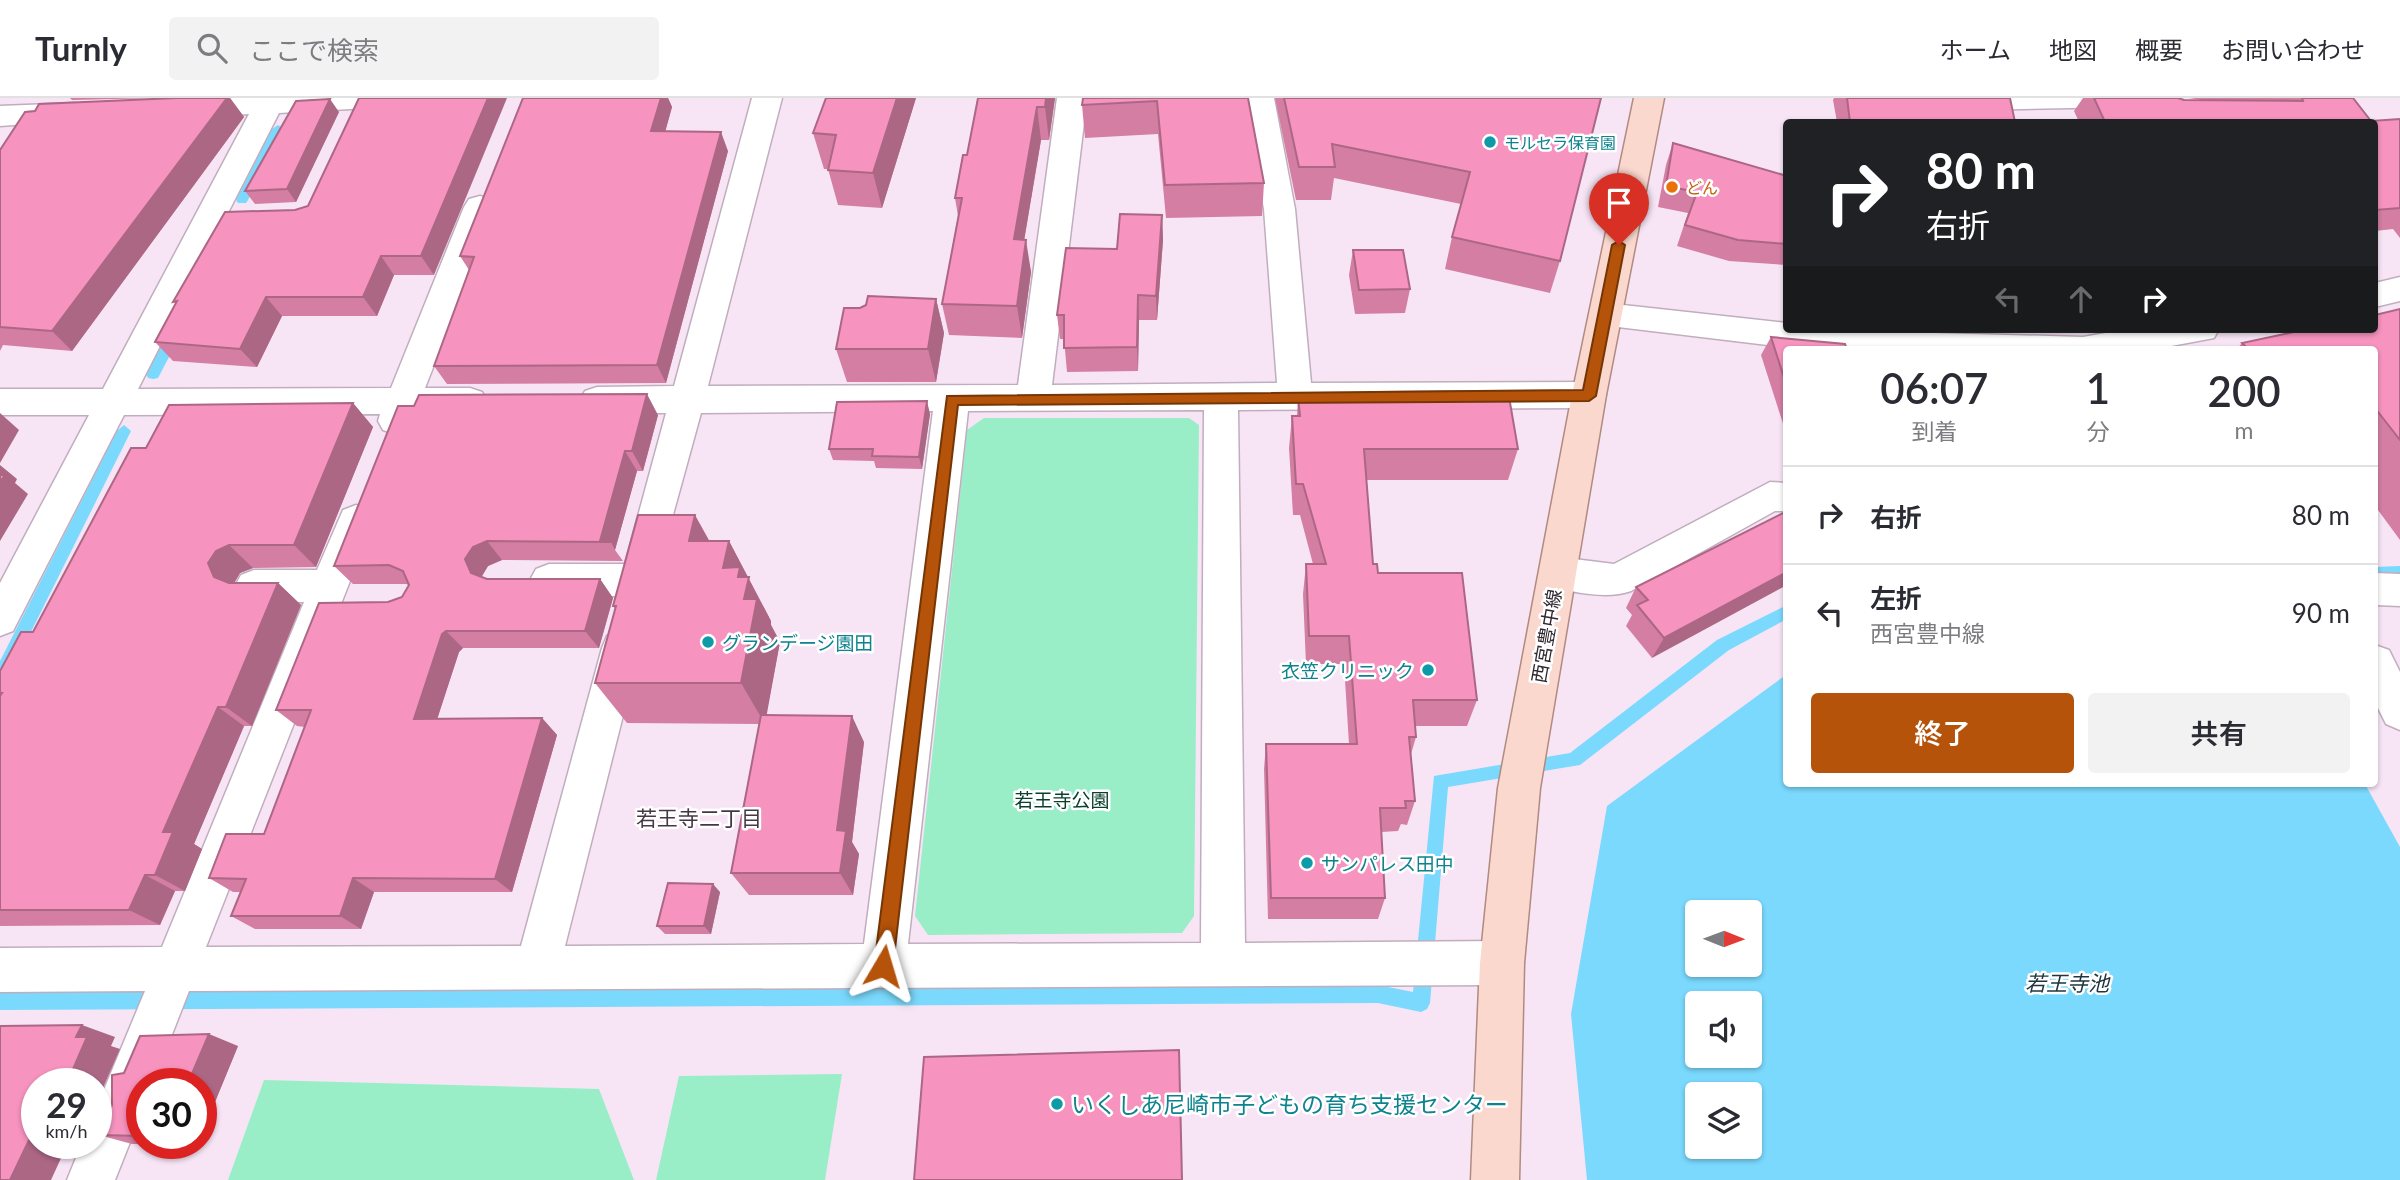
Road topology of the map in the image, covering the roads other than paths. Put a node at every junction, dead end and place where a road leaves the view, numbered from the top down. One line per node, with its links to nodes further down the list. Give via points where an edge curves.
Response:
1 (767, 98): 30 (street)
2 (1072, 98): 24 (street)
3 (1259, 98): 25 (street, via 1278,194)
4 (1648, 98): 18 (main road, 西宮豊中線)
5 (1899, 98): 6 (street)
6 (2121, 98)
7 (271, 101): 8 (street); 9 (street); 15 (street)
8 (368, 107)
9 (161, 109)
10 (20, 110): 11 (street); 12 (street)
11 (106, 111)
12 (6, 146)
13 (493, 174): 32 (street)
14 (247, 217): 15 (street)
15 (209, 218): 31 (street)
16 (2400, 289): 17 (street)
17 (2378, 294)
18 (1605, 314): 20 (street, via 1838,341); 23 (main road, 西宮豊中線)
19 (2178, 333): 22 (street)
20 (2005, 338): 21 (street)
21 (2062, 346)
22 (2101, 346)
23 (1589, 396): 25 (street); 37 (main road, 西宮豊中線)
24 (1033, 397): 26 (street); 27 (street)
25 (1295, 397): 26 (street)
26 (1221, 398): 49 (street)
27 (952, 399): 30 (street); 50 (street)
28 (498, 400): 32 (street)
29 (565, 400): 30 (street)
30 (686, 400): 44 (street)
31 (114, 401): 32 (street); 33 (street); 45 (street)
32 (403, 401): 34 (street)
33 (0, 402)
34 (384, 450)
35 (369, 487): 42 (street)
36 (1783, 497): 37 (street, via 1770,496 1618,580)
37 (1558, 573): 48 (main road, 西宮豊中線, via 1523,771)
38 (516, 580): 44 (street)
39 (254, 586): 42 (street)
40 (2378, 589): 41 (street)
41 (2400, 590)
42 (327, 595): 43 (street); 53 (street)
43 (364, 603)
44 (633, 603): 51 (street)
45 (0, 620)
46 (2378, 668): 47 (street)
47 (2400, 712)
48 (1502, 963): 49 (street); 55 (main road, 西宮豊中線)
49 (1223, 965): 50 (street)
50 (883, 966): 51 (street)
51 (537, 967): 53 (street)
52 (0, 970): 53 (street)
53 (170, 990): 54 (street)
54 (92, 1180)
55 (1495, 1180)

